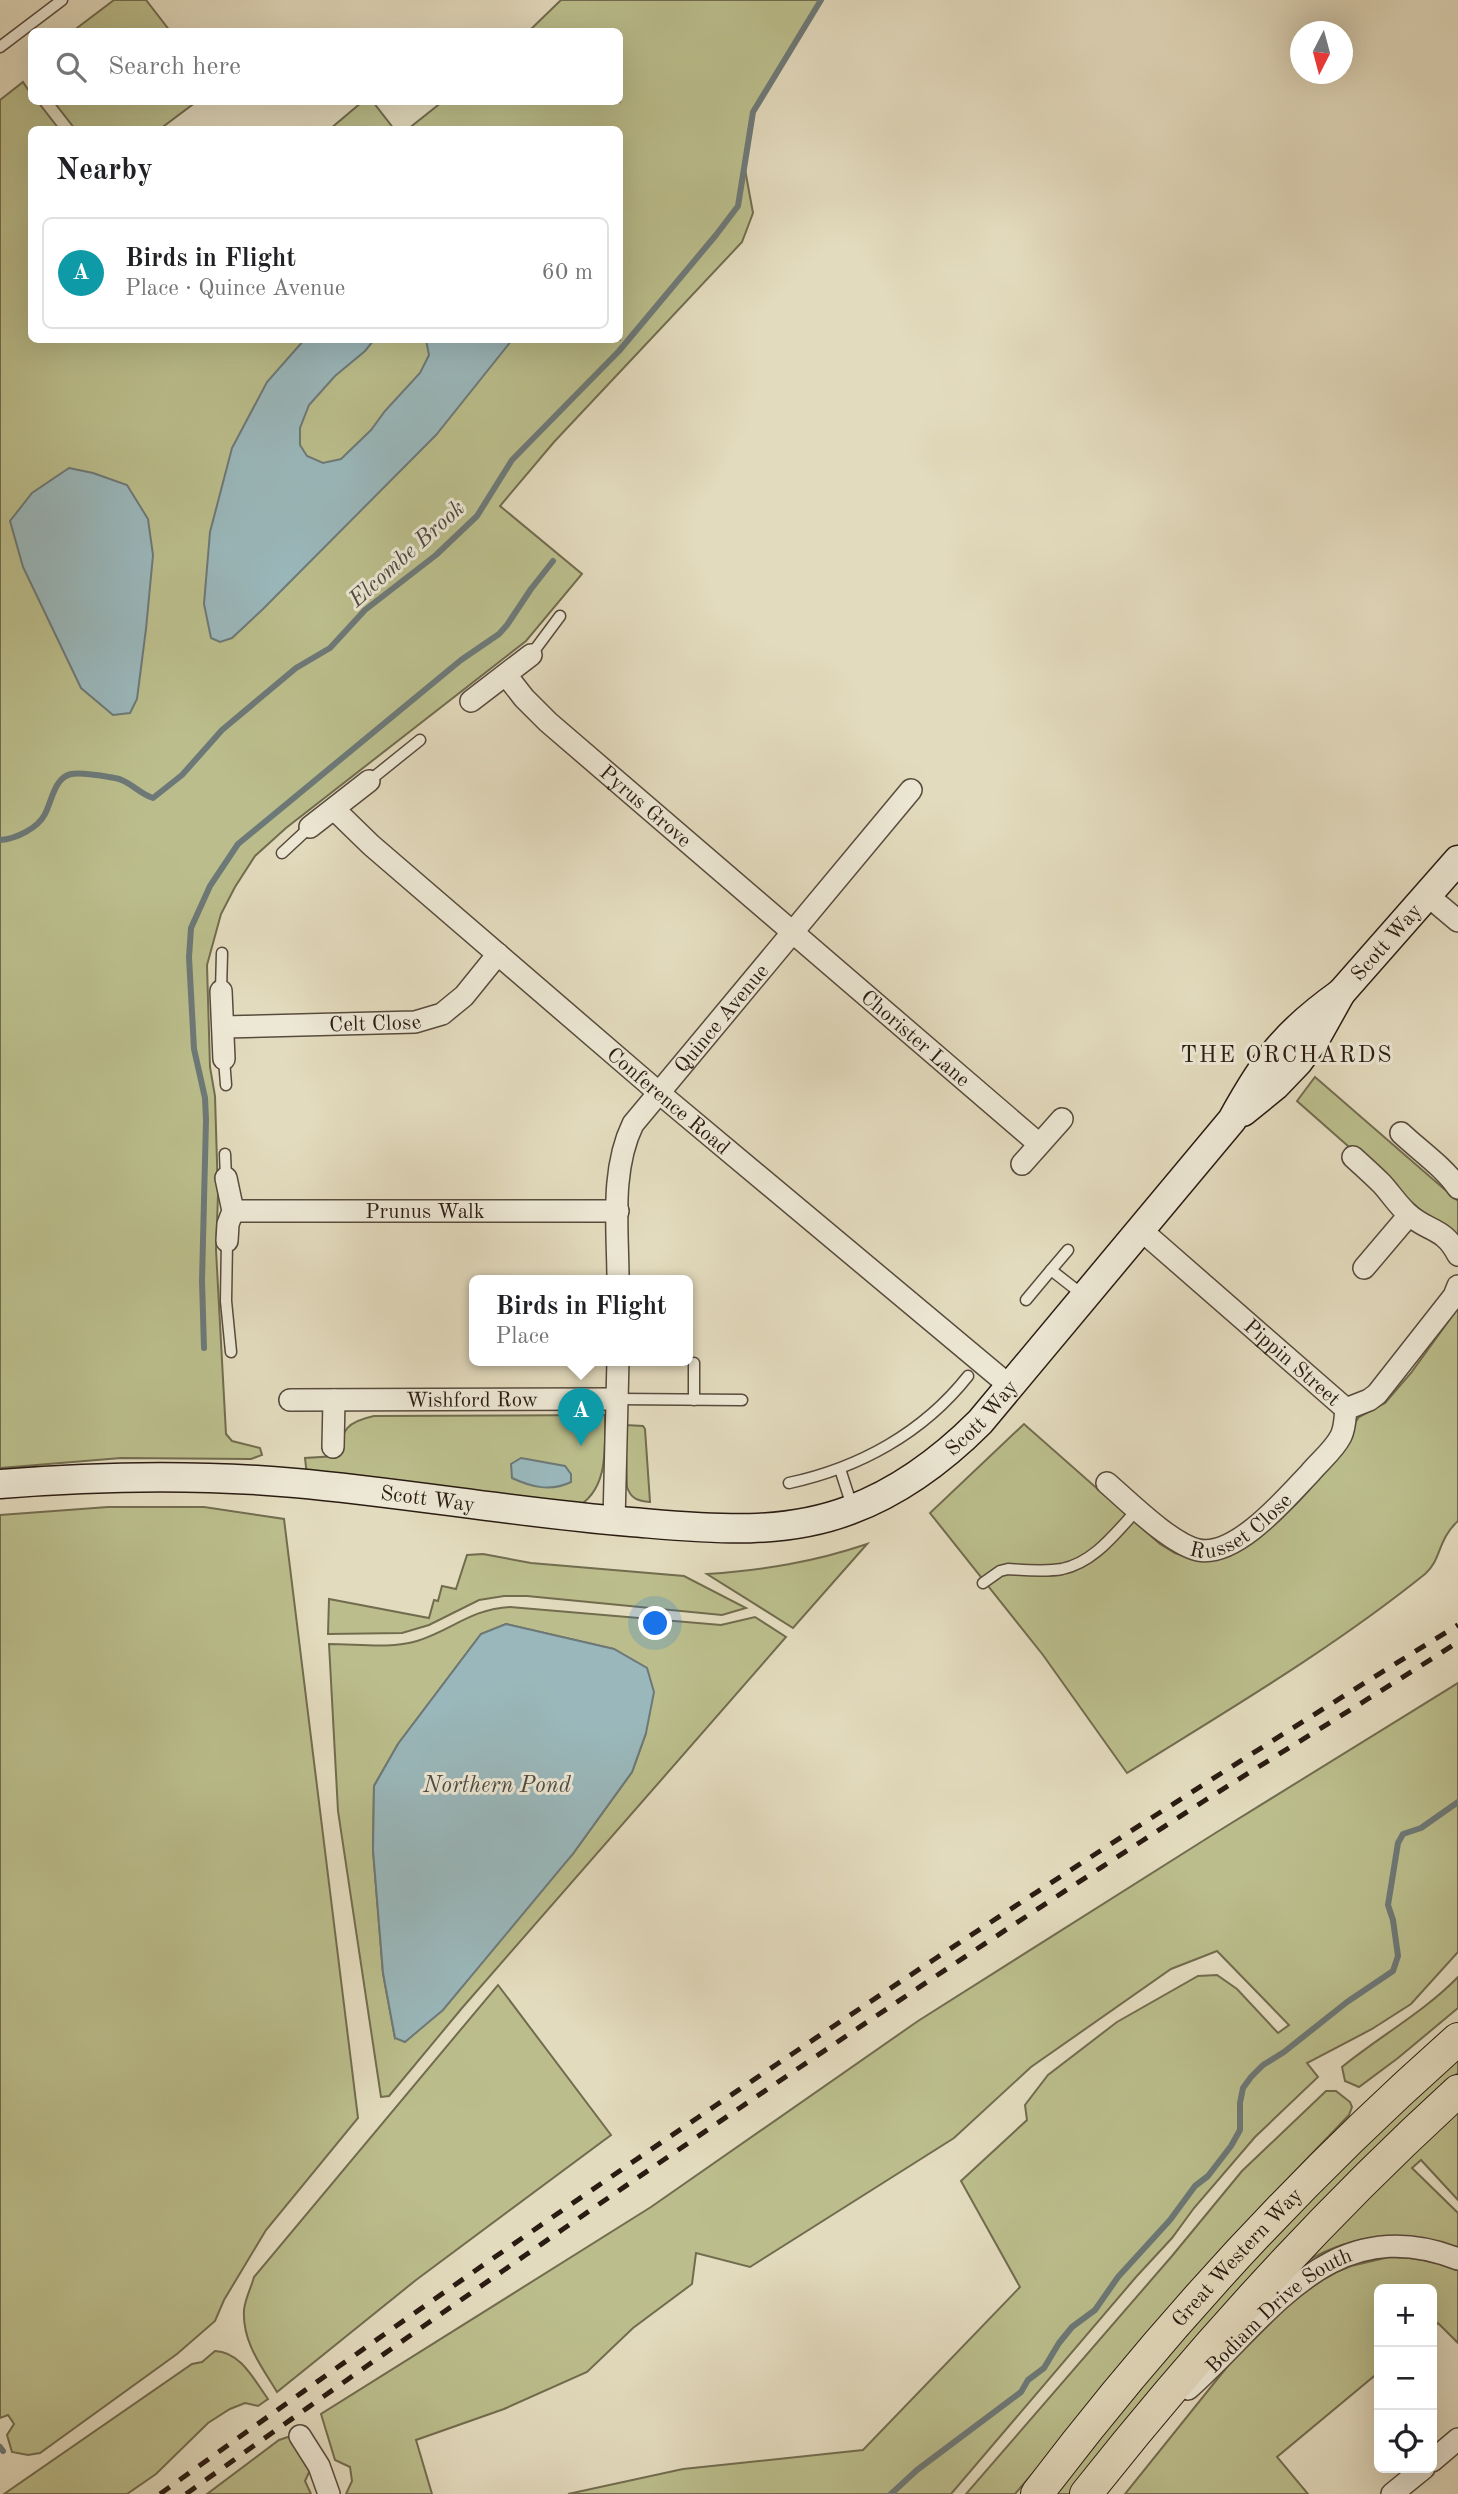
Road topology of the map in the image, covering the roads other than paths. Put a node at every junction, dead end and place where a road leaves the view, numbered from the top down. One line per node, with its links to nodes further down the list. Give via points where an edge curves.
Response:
1 (62, 0): 2 (lane)
2 (0, 47)
3 (561, 616): 4 (lane)
4 (531, 655): 5 (street)
5 (506, 675): 6 (street); 16 (street, Pyrus Grove, via 548,722)
6 (471, 701)
7 (420, 740): 8 (lane)
8 (369, 781): 10 (street)
9 (911, 790): 16 (street, Quince Avenue)
10 (334, 809): 11 (street); 18 (street, Conference Road)
11 (310, 827): 12 (lane)
12 (282, 853)
13 (1458, 860): 14 (street, Scott Way)
14 (1427, 895): 15 (street); 35 (street, Scott Way, via 1341,993 1282,1042 1232,1120)
15 (1458, 921)
16 (791, 931): 23 (street, Quince Avenue); 26 (street, Chorister Lane)
17 (222, 953): 19 (lane)
18 (498, 954): 20 (street, Celt Close, via 464,996 442,1014 415,1022); 23 (street, Conference Road)
19 (221, 991): 20 (street)
20 (223, 1027): 21 (street)
21 (225, 1059): 22 (lane)
22 (226, 1085)
23 (658, 1092): 33 (street, Quince Avenue, via 625,1140); 49 (street, Conference Road)
24 (1062, 1119): 26 (street)
25 (1401, 1133): 30 (street, via 1434,1164)
26 (1040, 1144): 29 (street)
27 (225, 1154): 31 (lane)
28 (1353, 1157): 34 (street)
29 (1022, 1164)
30 (1455, 1176)
31 (226, 1178): 32 (street)
32 (233, 1211): 33 (street, Prunus Walk); 36 (street)
33 (618, 1211): 41 (street, Quince Avenue)
34 (1409, 1215): 38 (street, via 1451,1241); 39 (street)
35 (1141, 1230): 43 (street, Scott Way); 55 (street, Pippin Street)
36 (227, 1241): 45 (lane)
37 (1068, 1250): 40 (lane)
38 (1458, 1255)
39 (1364, 1268)
40 (1051, 1270): 43 (lane); 44 (lane)
41 (618, 1275)
42 (1458, 1286): 55 (street, Pippin Street, via 1377,1394)
43 (1086, 1297): 49 (street, Scott Way)
44 (1026, 1300)
45 (230, 1352)
46 (694, 1363): 53 (lane)
47 (618, 1366): 50 (street)
48 (968, 1376): 57 (lane, Scott Way, via 942,1406 913,1428 878,1452)
49 (1011, 1387): 61 (street, Scott Way, via 944,1456 898,1488)
50 (618, 1399): 52 (street, Wishford Row); 53 (lane, Wishford Row); 63 (street)
51 (290, 1400): 52 (street, Wishford Row)
52 (334, 1400): 56 (street)
53 (694, 1400): 54 (lane, Wishford Row)
54 (742, 1400)
55 (1346, 1409): 62 (street, Russet Close, via 1336,1444 1265,1519 1216,1550 1182,1545)
56 (333, 1447)
57 (840, 1469): 59 (lane, Scott Way); 61 (lane)
58 (0, 1483): 63 (street, Scott Way, via 108,1477 228,1478)
59 (789, 1483)
60 (1107, 1483): 62 (street, Russet Close)
61 (853, 1509): 63 (street, Scott Way, via 799,1524 750,1529)
62 (1138, 1509): 64 (lane, via 1083,1561 1062,1569 1008,1569)
63 (614, 1521)
64 (983, 1583)
65 (1458, 2039): 74 (main road, Great Western Way, via 1260,2231 1154,2348)
66 (1458, 2091): 70 (main road, Great Western Way, via 1290,2255)
67 (1458, 2259): 70 (street, Bodiam Drive South, via 1420,2248 1388,2247 1357,2252 1324,2265 1272,2307 1220,2361)
68 (300, 2436): 73 (street)
69 (1458, 2439): 71 (street)
70 (1127, 2444): 75 (main road, Great Western Way)
71 (1437, 2457)
72 (1418, 2473): 76 (street)
73 (329, 2494)
74 (1037, 2494)
75 (1086, 2494)
76 (1392, 2494)

